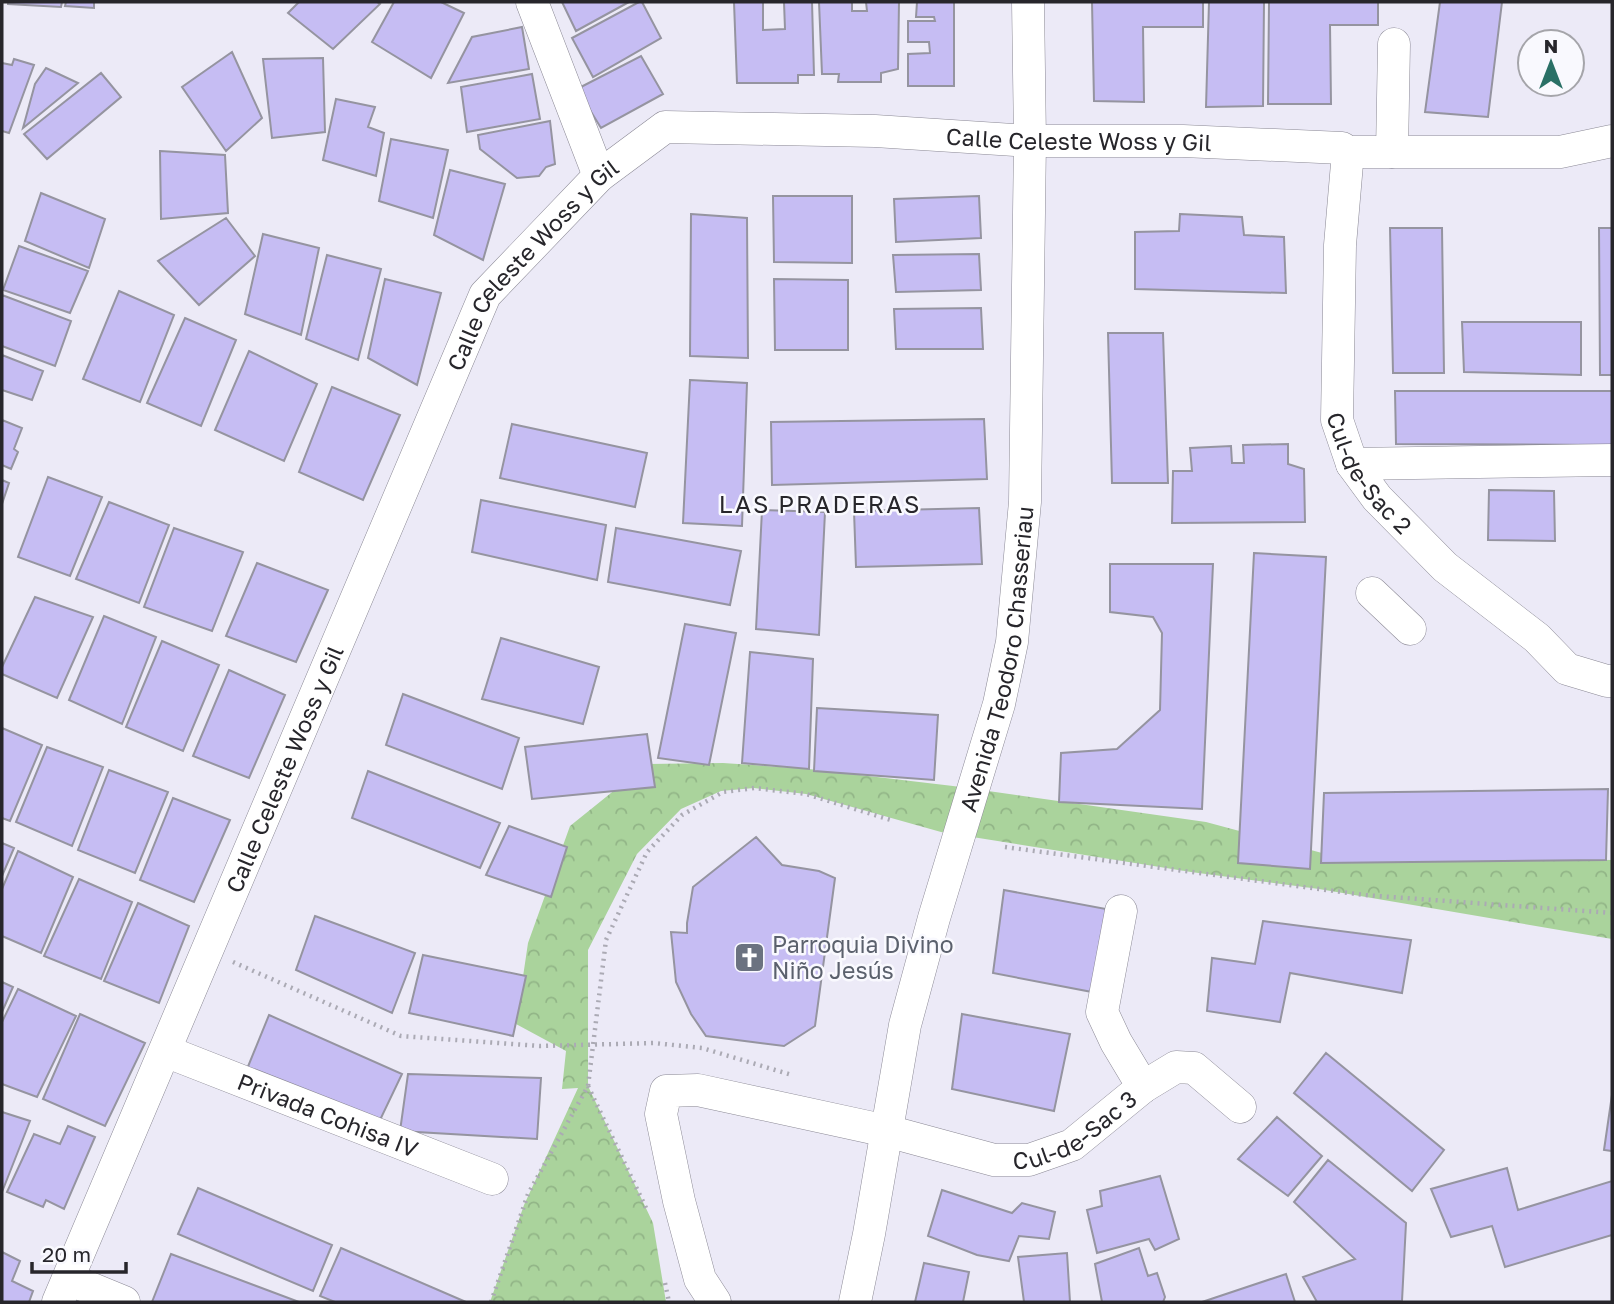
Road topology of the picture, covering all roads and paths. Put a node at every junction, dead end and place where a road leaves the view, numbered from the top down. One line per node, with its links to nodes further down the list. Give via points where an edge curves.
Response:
1 (532, 2): 8 (street)
2 (1028, 2): 4 (street, Avenida Teodoro Chasseriau)
3 (1394, 44): 7 (street)
4 (1030, 141): 6 (street, Calle Celeste Woss y Gil, via 1183,141 1342,148); 8 (street, Calle Celeste Woss y Gil, via 875,131 665,127); 25 (street, Avenida Teodoro Chasseriau, via 1025,502 1012,642 999,704 905,1025)
5 (1612, 141): 7 (street, Calle Celeste Woss y Gil, via 1560,152)
6 (1348, 152): 7 (street, Calle Celeste Woss y Gil); 10 (street, Cul-de-Sac 2, via 1340,245 1337,420)
7 (1392, 152)
8 (599, 176): 18 (street, Calle Celeste Woss y Gil, via 485,295)
9 (1612, 460): 10 (street)
10 (1352, 464): 13 (street, Cul-de-Sac 2, via 1377,498 1445,567 1537,638 1567,668)
11 (1372, 593): 12 (street)
12 (1410, 629)
13 (1612, 681)
14 (891, 820): 19 (path, via 806,794 754,788 723,792 682,815 647,852 606,940)
15 (1005, 847): 17 (path, via 1364,895)
16 (1121, 911): 23 (street, via 1102,1012)
17 (1612, 913)
18 (207, 950): 19 (path, via 401,1036); 20 (street, Calle Celeste Woss y Gil)
19 (593, 1045): 21 (path, via 702,1048); 22 (path)
20 (165, 1051): 26 (street, Privada Cohisa IV); 29 (street, Calle Celeste Woss y Gil)
21 (803, 1079)
22 (588, 1086): 27 (path); 31 (path, via 528,1194)
23 (1143, 1087): 24 (street, Cul-de-Sac 3, via 1176,1068 1194,1069); 25 (street, Cul-de-Sac 3, via 1072,1144 1029,1160 994,1160)
24 (1240, 1107)
25 (887, 1132): 33 (street, Cul-de-Sac 3, via 698,1090 666,1091 661,1114 679,1201 699,1279); 34 (street, Avenida Teodoro Chasseriau)
26 (492, 1179)
27 (647, 1211)
28 (664, 1276): 32 (path)
29 (63, 1291): 30 (street)
30 (124, 1302)
31 (491, 1302)
32 (670, 1302)
33 (715, 1302)
34 (855, 1302)

